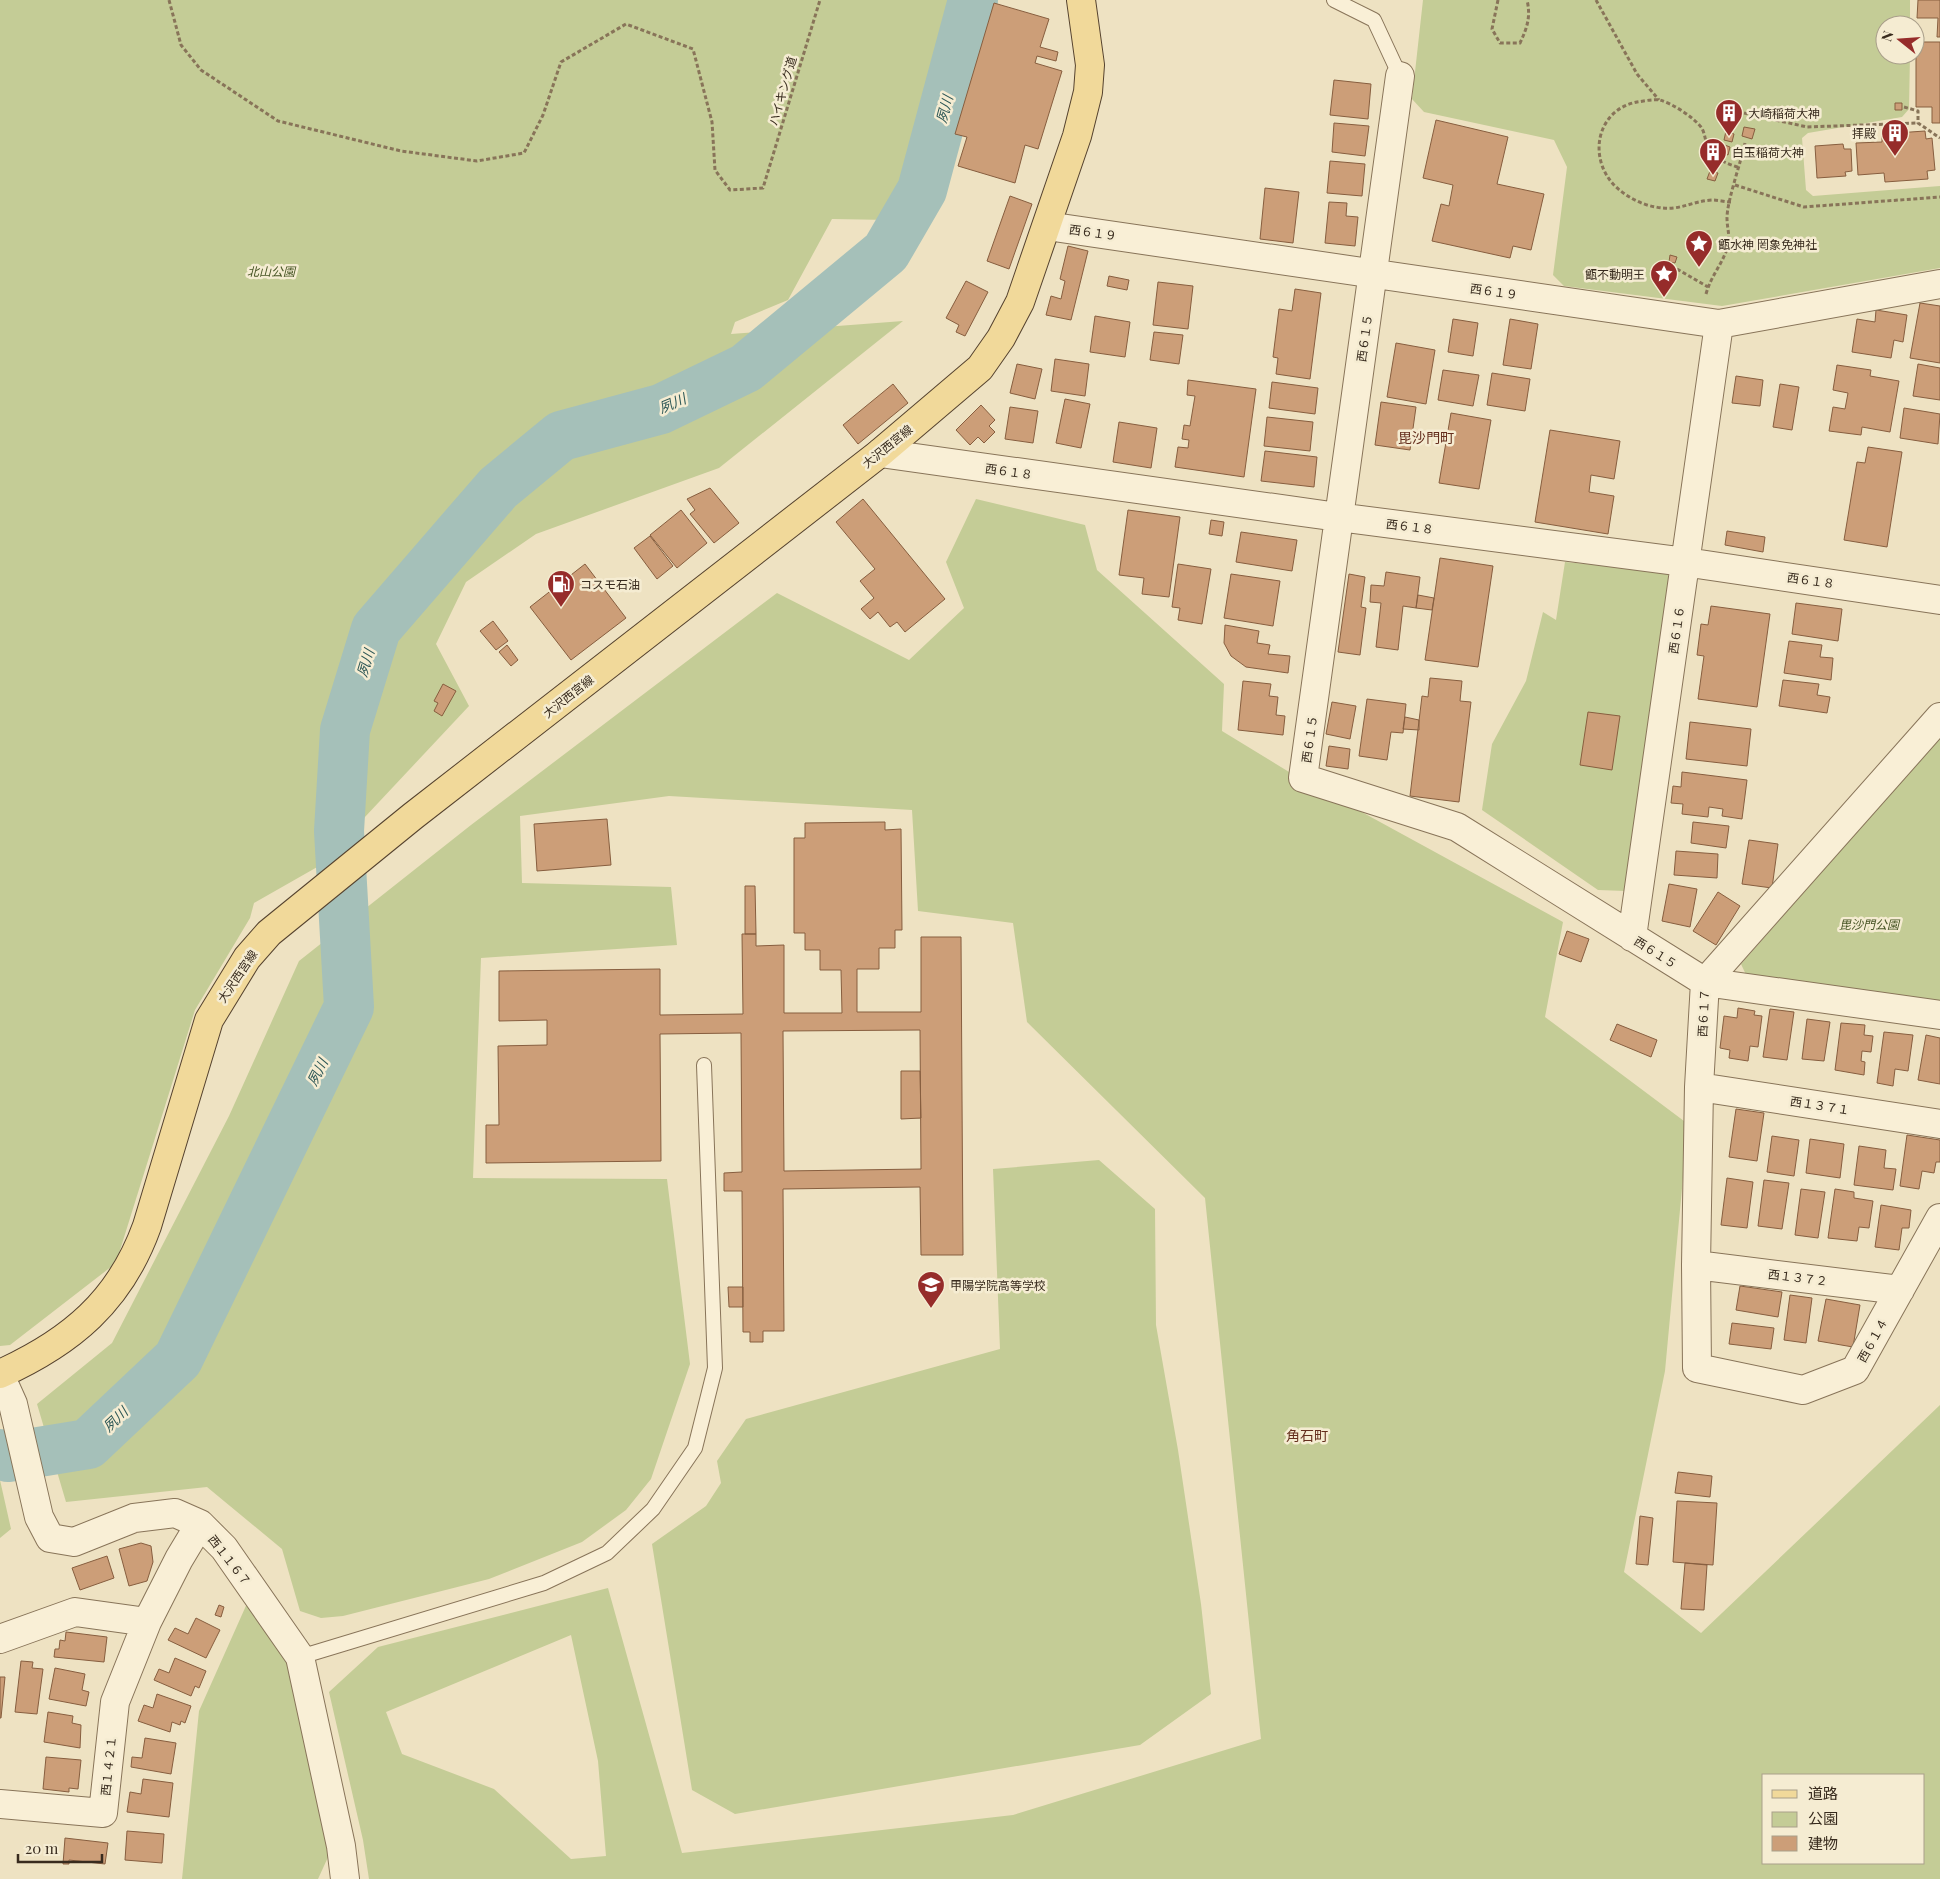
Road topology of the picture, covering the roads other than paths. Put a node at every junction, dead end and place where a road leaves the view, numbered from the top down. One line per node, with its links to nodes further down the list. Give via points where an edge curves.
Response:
1 (1081, 0): 4 (main road, 大沢西宮線, via 1090,65 1088,92 1077,136)
2 (1334, 0): 3 (lane, via 1374,20)
3 (1400, 76): 5 (street, 西６１５)
4 (1046, 226): 5 (street, 西６１９); 8 (main road, 大沢西宮線, via 1020,302 980,368)
5 (1374, 274): 7 (street, 西６１９); 9 (street, 西６１５)
6 (1940, 284): 7 (street, 西６１９)
7 (1709, 322): 10 (street, 西６１６)
8 (880, 453): 9 (street, 西６１８); 23 (main road, 大沢西宮線, via 413,816 270,933 247,958 209,1020 147,1226 125,1273 94,1312 64,1339 37,1357)
9 (1338, 517): 10 (street, 西６１８); 13 (street, 西６１５, via 1304,778 1456,827)
10 (1685, 562): 11 (street, 西６１８); 13 (street, 西６１６)
11 (1940, 600)
12 (1940, 717): 14 (street, 西６１７)
13 (1632, 937): 14 (street, 西６１５)
14 (1705, 982): 15 (street, 西６１５); 17 (street, 西６１７)
15 (1940, 1016)
16 (704, 1065): 27 (lane, via 715,1368 695,1448 653,1509 607,1553 544,1583)
17 (1699, 1087): 18 (street, 西１３７１); 20 (street, 西６１７)
18 (1940, 1124)
19 (1940, 1218): 21 (street, 西６１４)
20 (1696, 1264): 21 (street, 西１３７２); 22 (street, 西６１７)
21 (1900, 1290): 22 (street, 西６１４, via 1855,1370 1838,1377 1803,1390)
22 (1697, 1368)
23 (0, 1374): 24 (street, 西１１６７, via 13,1404 39,1517 50,1538 74,1542 134,1518 175,1513)
24 (200, 1524): 25 (street, 西１４２１); 27 (street, 西１１６７, via 224,1548)
25 (147, 1622): 26 (street, via 75,1612); 28 (street, 西１４２１, via 115,1702 103,1813)
26 (0, 1639)
27 (300, 1657): 29 (street, 西１１６７, via 341,1846)
28 (0, 1804)
29 (345, 1879)

